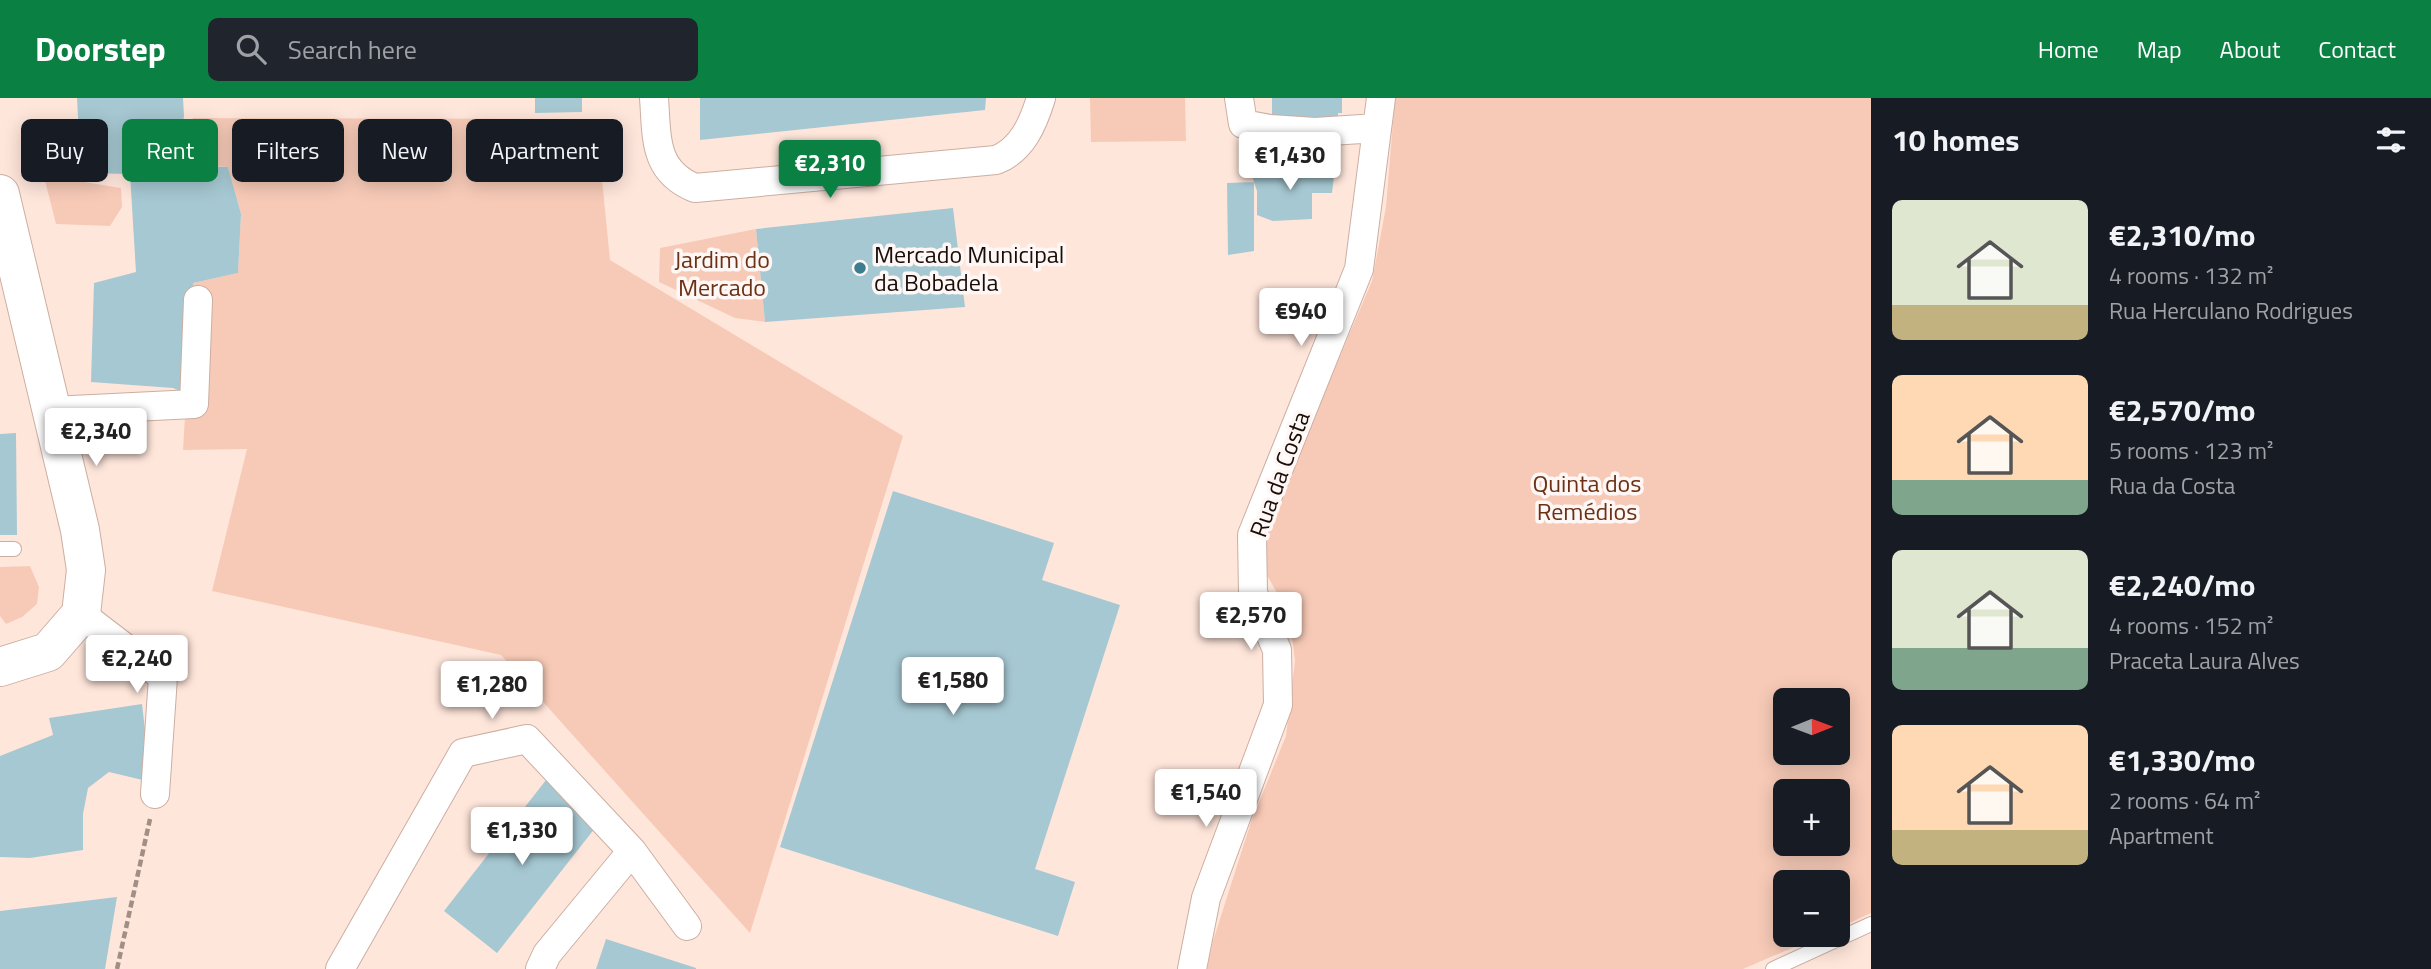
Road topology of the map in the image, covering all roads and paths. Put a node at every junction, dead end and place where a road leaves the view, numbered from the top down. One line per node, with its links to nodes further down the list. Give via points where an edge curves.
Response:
1 (654, 98): 2 (street, via 664,164 682,183 695,188 996,160 1016,149)
2 (1041, 98)
3 (1239, 98): 5 (street, via 1243,124 1315,132)
4 (1381, 98): 5 (street, Rua da Costa)
5 (1377, 128): 19 (street, Rua da Costa, via 1359,270 1252,535 1252,593 1278,650 1278,705 1206,898)
6 (0, 194): 7 (street)
7 (0, 200): 9 (street)
8 (198, 300): 9 (street, via 194,404)
9 (52, 411): 10 (street, via 86,570)
10 (81, 614): 11 (street, via 48,652); 12 (street, via 163,677)
11 (0, 667)
12 (155, 794): 16 (path)
13 (632, 851): 15 (street); 17 (street, via 527,739 463,753); 18 (street, via 547,954)
14 (1871, 924): 20 (lane)
15 (687, 926)
16 (117, 969)
17 (340, 969)
18 (540, 969)
19 (1192, 969)
20 (1773, 969)

